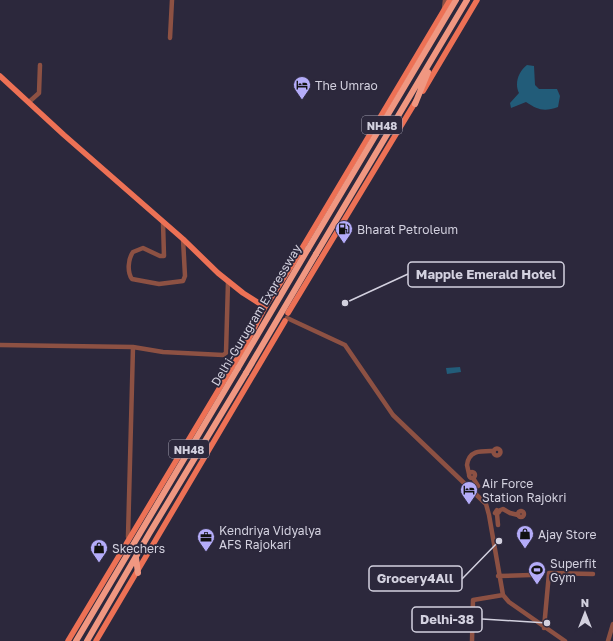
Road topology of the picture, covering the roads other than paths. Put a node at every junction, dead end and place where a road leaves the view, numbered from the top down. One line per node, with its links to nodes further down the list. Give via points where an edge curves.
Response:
1 (172, 0): 8 (street)
2 (445, 0): 7 (street)
3 (450, 0): 7 (main road)
4 (456, 0): 43 (highway, Delhi-Gurugram Expressway / NH48, bridge)
5 (467, 0): 9 (highway, Delhi-Gurugram Expressway / NH48)
6 (477, 0): 13 (main road)
7 (444, 11): 16 (main road)
8 (170, 38)
9 (433, 59): 13 (highway); 34 (highway, Delhi-Gurugram Expressway / NH48, bridge)
10 (40, 65): 12 (street, via 39,93)
11 (0, 76): 12 (main road)
12 (29, 102): 14 (main road)
13 (415, 104): 17 (main road)
14 (163, 222): 15 (main road); 15 (street, via 164,256 143,248 135,251 129,262 132,279 161,284 183,281)
15 (183, 239): 18 (main road)
16 (292, 265): 17 (main road, via 291,272 296,279 302,281); 19 (main road)
17 (310, 278): 20 (main road)
18 (228, 282): 19 (main road); 23 (street, via 226,353 223,355 163,352)
19 (266, 307): 20 (main road, via 273,301 282,302 286,306); 20 (main road, via 264,316 270,323 279,325); 21 (main road)
20 (287, 318): 24 (main road); 27 (street, via 345,345 393,415)
21 (246, 344): 24 (main road, via 255,344); 33 (main road)
22 (0, 345): 23 (street)
23 (133, 347): 33 (street)
24 (266, 354): 35 (main road)
25 (493, 451): 26 (street, via 478,451 472,454 467,465)
26 (471, 476): 27 (street); 28 (street)
27 (465, 484): 29 (street)
28 (478, 486)
29 (488, 509): 30 (street); 37 (street)
30 (497, 512): 31 (street, via 503,509 510,514); 32 (street)
31 (518, 515)
32 (498, 525)
33 (128, 537): 42 (main road)
34 (136, 558): 35 (highway); 44 (highway, Delhi-Gurugram Expressway / NH48)
35 (138, 573): 45 (main road)
36 (593, 574): 41 (street, via 549,573)
37 (498, 576): 38 (street); 39 (street)
38 (531, 576)
39 (503, 595): 41 (street); 46 (street, via 473,600)
40 (613, 624): 48 (street)
41 (544, 628): 47 (street)
42 (68, 641)
43 (76, 641)
44 (87, 641)
45 (96, 641)
46 (472, 641)
47 (565, 641)
48 (608, 641)

